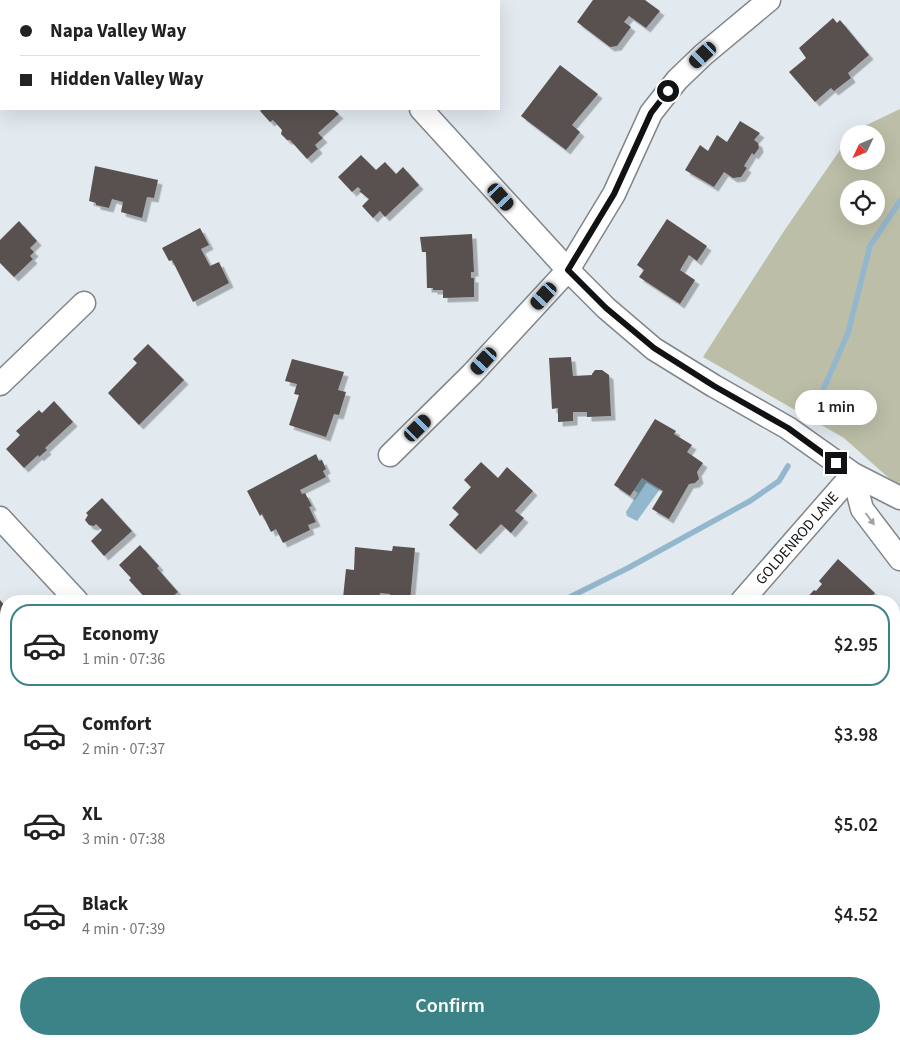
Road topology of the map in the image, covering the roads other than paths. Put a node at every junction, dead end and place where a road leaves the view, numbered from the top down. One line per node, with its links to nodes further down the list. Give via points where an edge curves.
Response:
1 (769, 0): 3 (street, via 703,55 677,80 651,113 614,194)
2 (422, 110): 3 (street)
3 (568, 270): 6 (street, via 472,374); 7 (street, via 606,308 654,348 788,428)
4 (84, 304): 5 (street)
5 (0, 384)
6 (390, 454)
7 (853, 474): 8 (street); 10 (street, one-way to 10, via 862,509); 12 (street, GOLDENROD LANE)
8 (900, 498)
9 (0, 518): 11 (street)
10 (900, 559)
11 (71, 595)
12 (747, 595)

